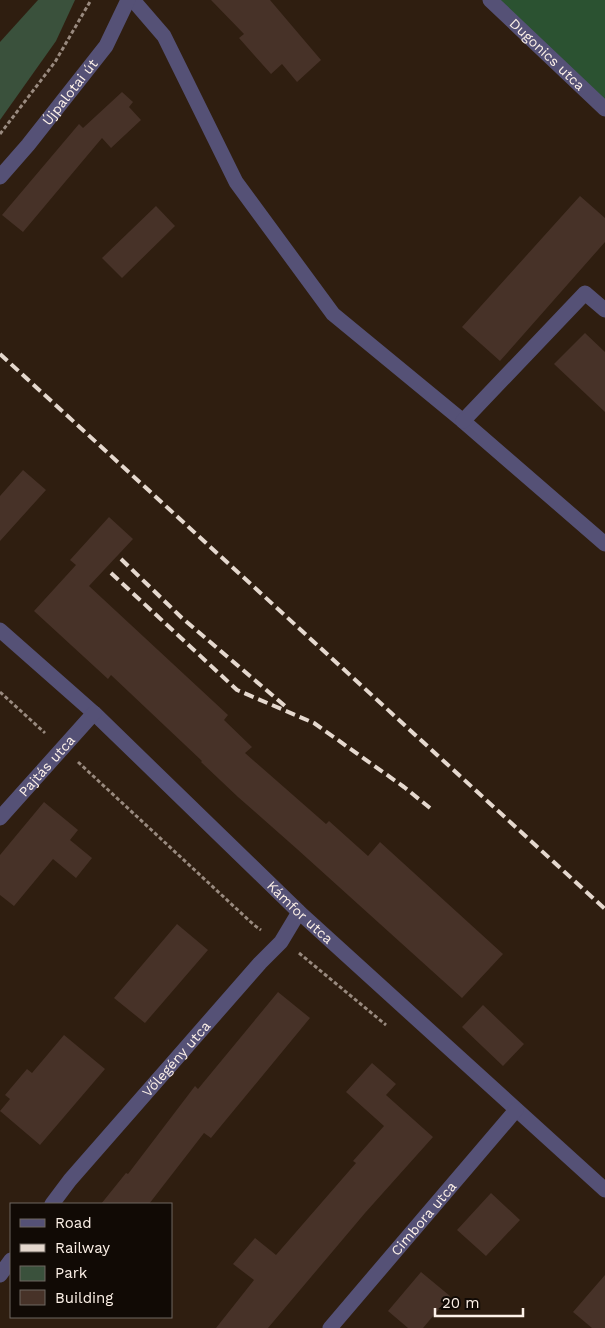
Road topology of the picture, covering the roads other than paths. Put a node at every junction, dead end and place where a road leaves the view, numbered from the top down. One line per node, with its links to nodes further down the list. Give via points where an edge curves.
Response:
1 (128, 0): 5 (street, Újpalotai út, via 106,46)
2 (133, 0): 7 (street, via 164,36 236,182 333,314)
3 (490, 0): 4 (street, Dugonics utca)
4 (605, 109)
5 (0, 177)
6 (605, 310): 7 (street, via 585,293)
7 (463, 421): 8 (street)
8 (605, 544)
9 (0, 630): 10 (street, Kámfor utca)
10 (94, 713): 11 (street, Pajtás utca); 12 (street, Kámfor utca)
11 (0, 818)
12 (299, 912): 13 (street, Kámfor utca); 15 (street, Vőlegény utca, via 281,942)
13 (516, 1110): 14 (street, Kámfor utca); 18 (street, Cimbora utca)
14 (605, 1190)
15 (53, 1203)
16 (10, 1261): 17 (street)
17 (0, 1275)
18 (330, 1328)

